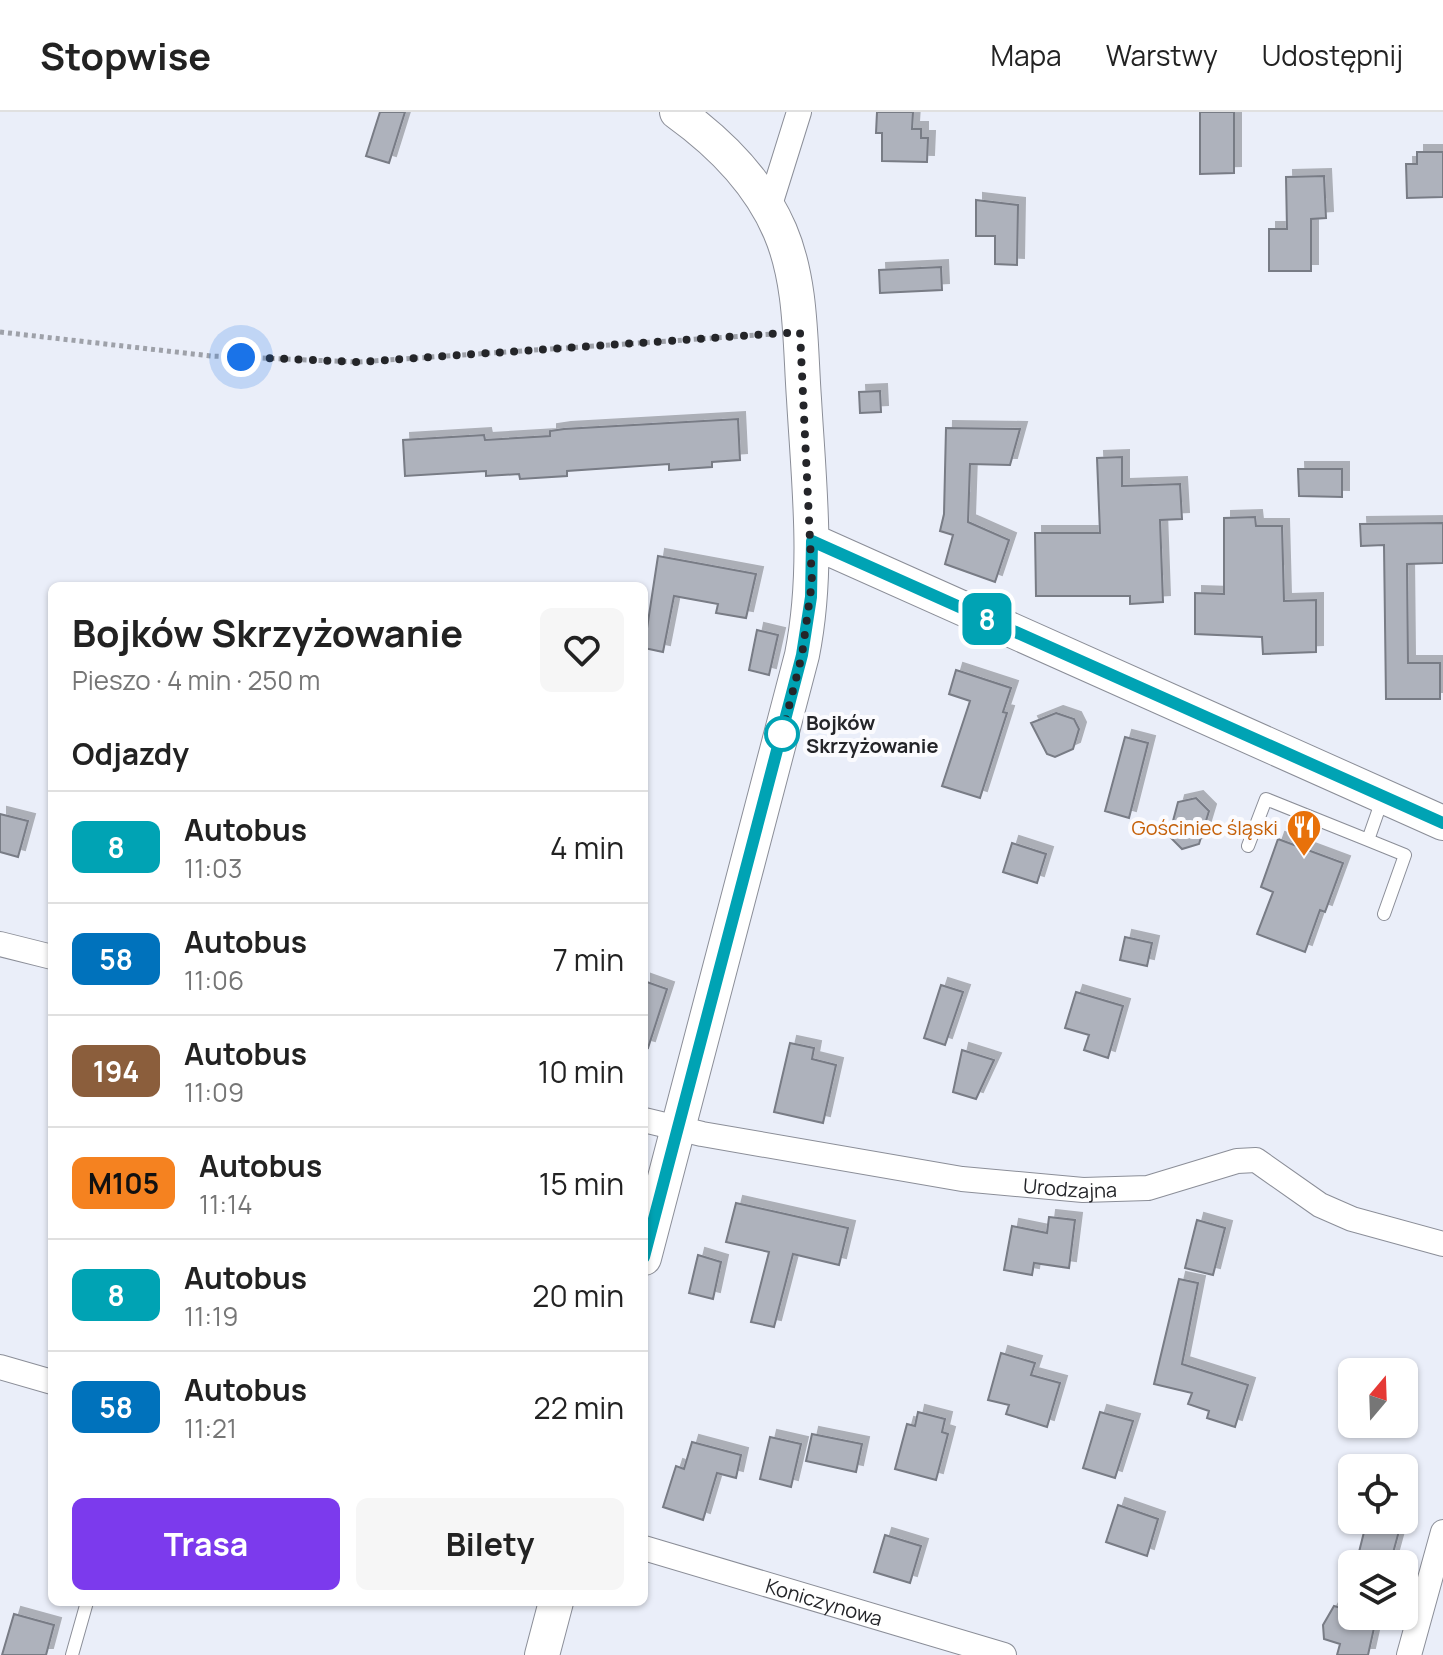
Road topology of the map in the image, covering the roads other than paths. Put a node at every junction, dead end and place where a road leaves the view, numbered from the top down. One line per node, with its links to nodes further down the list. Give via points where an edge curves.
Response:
1 (677, 112): 3 (street, via 722,150)
2 (799, 112): 3 (street)
3 (769, 208): 4 (street, via 788,256 800,332)
4 (812, 541): 5 (street); 13 (street, via 802,655)
5 (1384, 797): 6 (street); 7 (lane)
6 (1443, 823)
7 (1368, 840): 8 (lane, via 1266,799); 9 (lane, via 1405,855)
8 (1248, 846)
9 (1384, 914)
10 (0, 944): 11 (street)
11 (48, 956)
12 (648, 1121): 13 (street, Urodzajna)
13 (677, 1129): 14 (street); 15 (street, Urodzajna, via 962,1179 1083,1190 1148,1188 1256,1160 1320,1205)
14 (648, 1242)
15 (1443, 1244)
16 (0, 1367): 17 (street)
17 (48, 1381)
18 (1443, 1532): 25 (street)
19 (648, 1549): 24 (street, Koniczynowa)
20 (86, 1606): 22 (lane)
21 (555, 1606): 23 (street)
22 (72, 1655)
23 (542, 1655)
24 (1004, 1655)
25 (1409, 1655)

